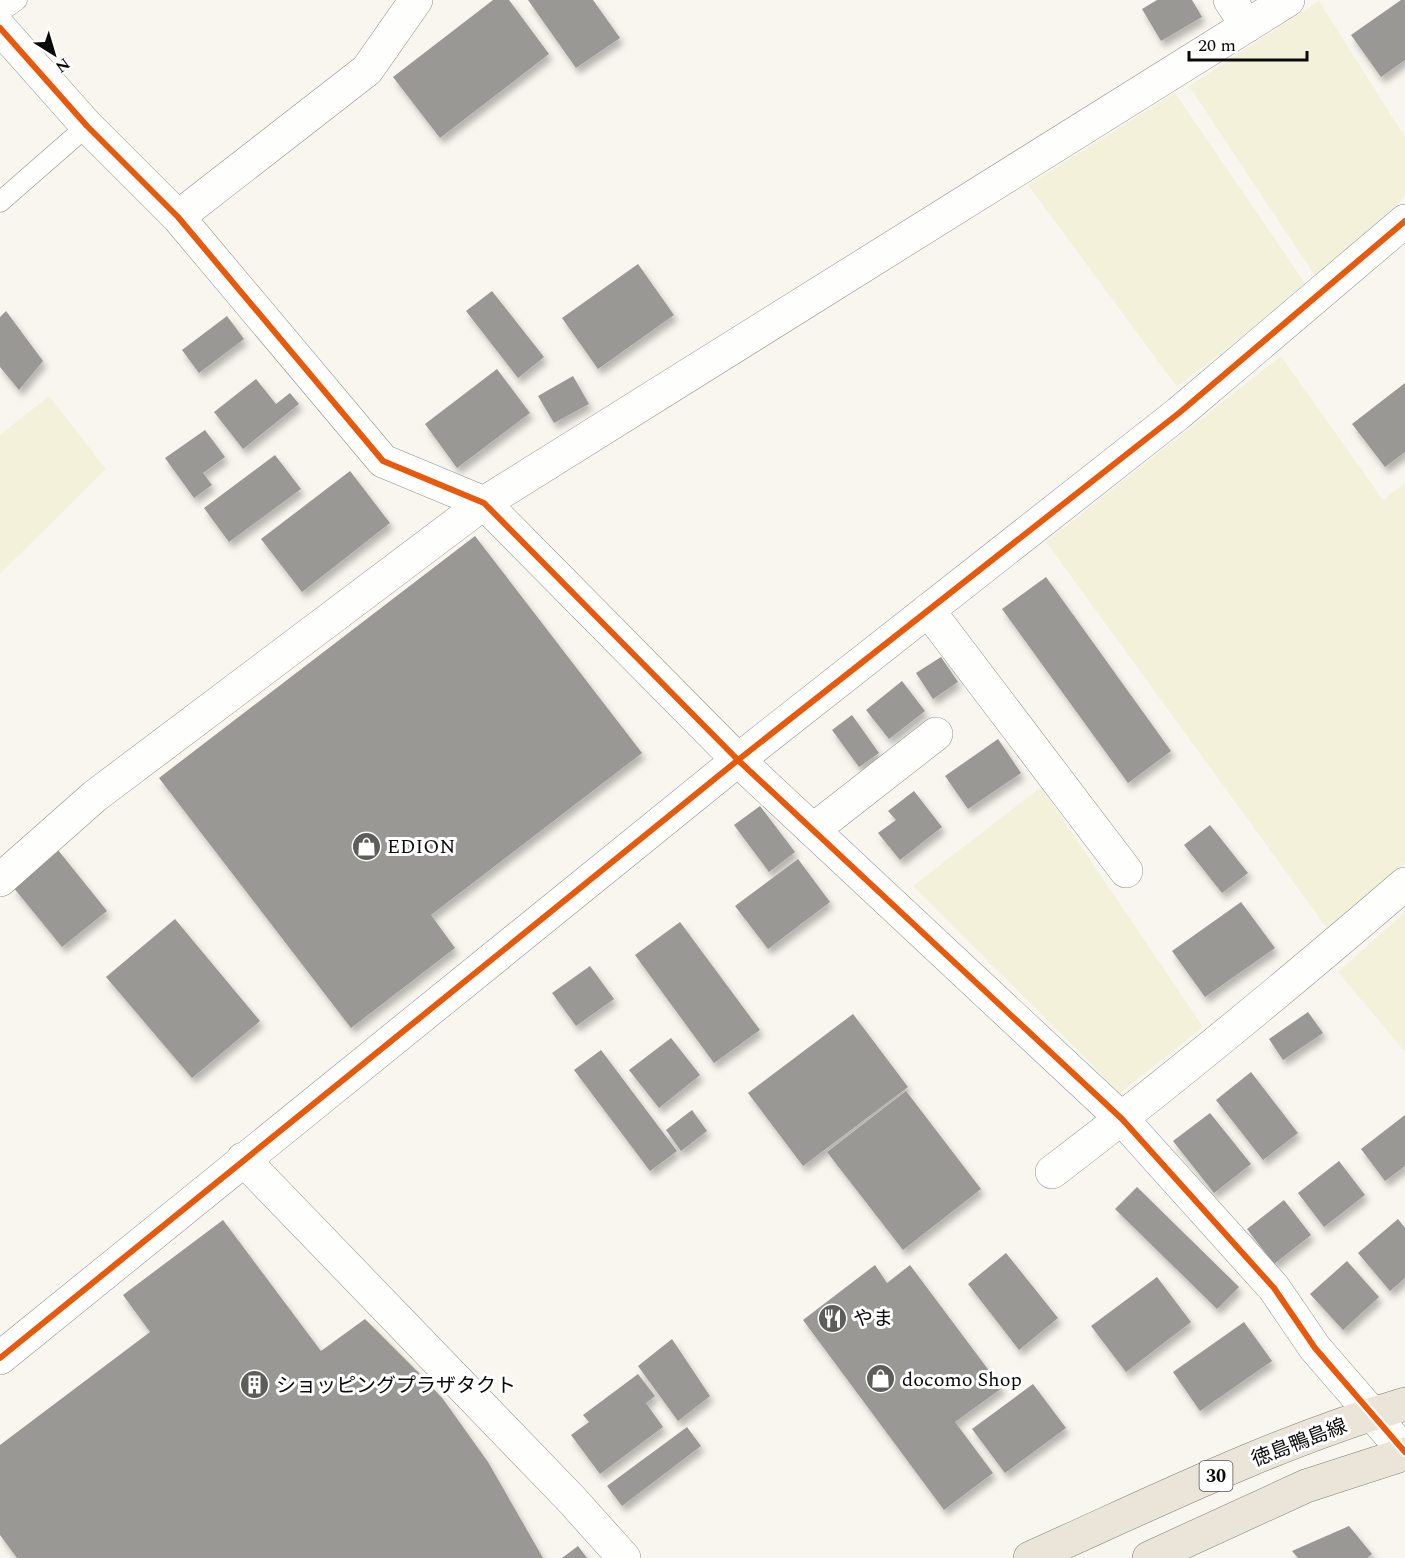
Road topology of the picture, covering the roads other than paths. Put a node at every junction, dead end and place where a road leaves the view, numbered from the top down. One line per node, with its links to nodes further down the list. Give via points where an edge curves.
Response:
1 (17, 0): 4 (lane)
2 (416, 0): 9 (street, via 367,70)
3 (1288, 0): 5 (street)
4 (0, 12)
5 (1239, 13): 11 (street)
6 (0, 28): 7 (street)
7 (87, 126): 8 (lane); 9 (street)
8 (0, 202)
9 (178, 217): 11 (street, via 383,461)
10 (1405, 220): 12 (street, via 1179,413)
11 (484, 503): 14 (street); 17 (street, via 95,796)
12 (928, 610): 14 (street); 16 (street)
13 (936, 734): 15 (street)
14 (738, 760): 15 (street); 20 (street)
15 (813, 830): 19 (street)
16 (1126, 871)
17 (0, 880)
18 (1405, 884): 19 (street)
19 (1122, 1119): 21 (street); 24 (street, via 1274,1288 1315,1348)
20 (243, 1159): 22 (street); 26 (street)
21 (1052, 1172)
22 (0, 1358)
23 (1405, 1404): 24 (main road, 徳島鴨島線 / 30)
24 (1371, 1414): 25 (street); 27 (main road, 徳島鴨島線 / 30, via 1268,1452)
25 (1405, 1453): 28 (main road, 30, via 1306,1486)
26 (624, 1558)
27 (1030, 1558)
28 (1149, 1558)

